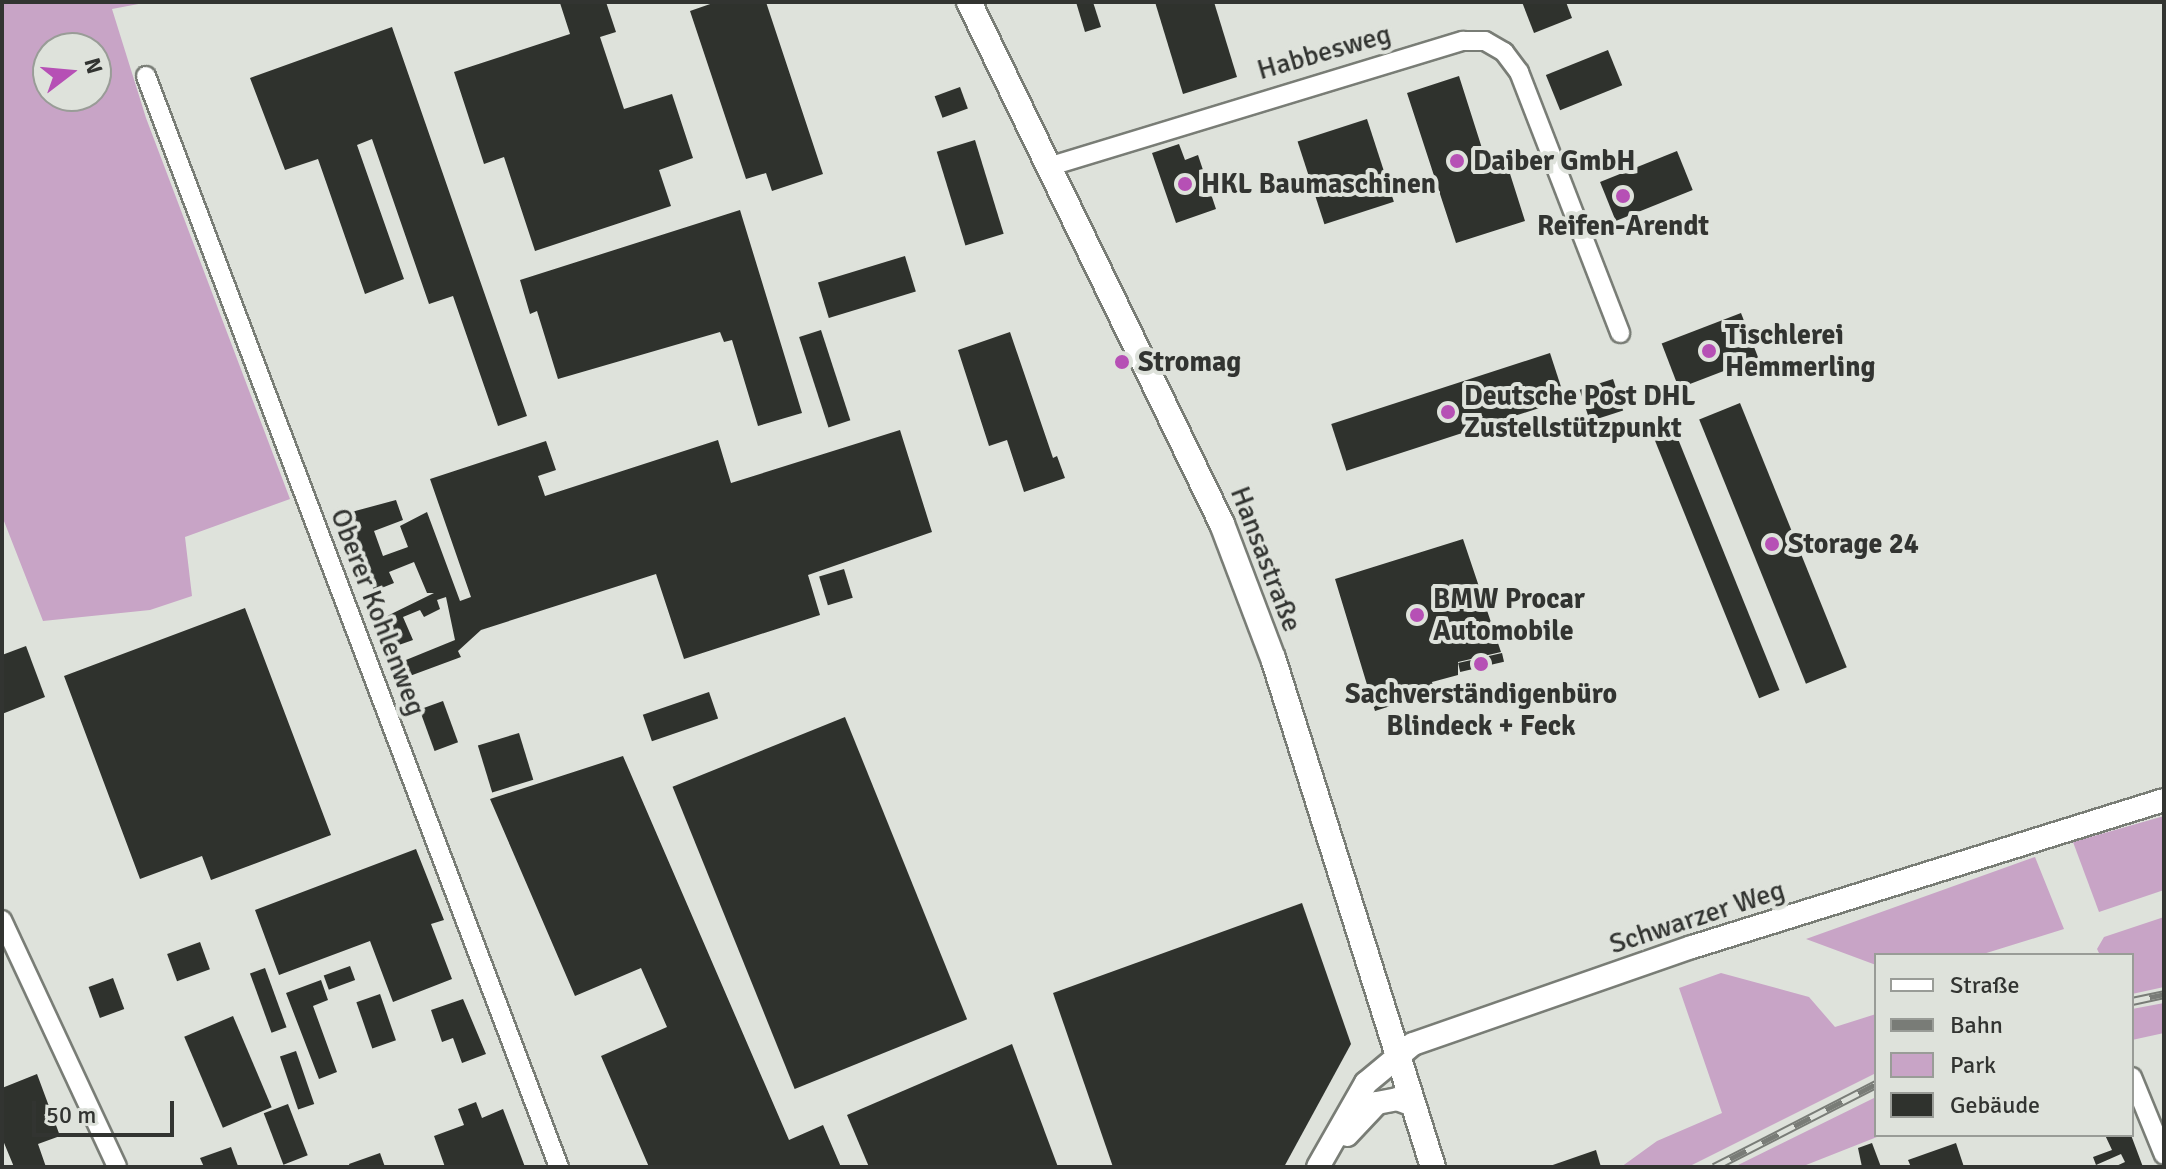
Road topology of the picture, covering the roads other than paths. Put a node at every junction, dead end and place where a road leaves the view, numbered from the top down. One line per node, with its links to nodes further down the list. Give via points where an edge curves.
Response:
1 (969, 2): 3 (main road, Hansastraße)
2 (146, 76): 13 (street, Oberer Kohlenweg)
3 (1051, 166): 4 (street, Habbesweg, via 1463,41 1485,41 1504,52 1519,72); 7 (main road, Hansastraße, via 1222,524 1273,658)
4 (1620, 333)
5 (2164, 800): 7 (street, Schwarzer Weg, via 1692,947 1456,1026)
6 (2, 920): 12 (street)
7 (1398, 1053): 9 (main road, Hansastraße); 11 (street, Schwarzer Weg, via 1366,1083)
8 (2134, 1082): 10 (street)
9 (1413, 1105): 11 (street, via 1397,1099 1377,1103); 14 (main road, Hansastraße)
10 (2164, 1155)
11 (1320, 1164)
12 (117, 1167)
13 (559, 1167)
14 (1433, 1167)

